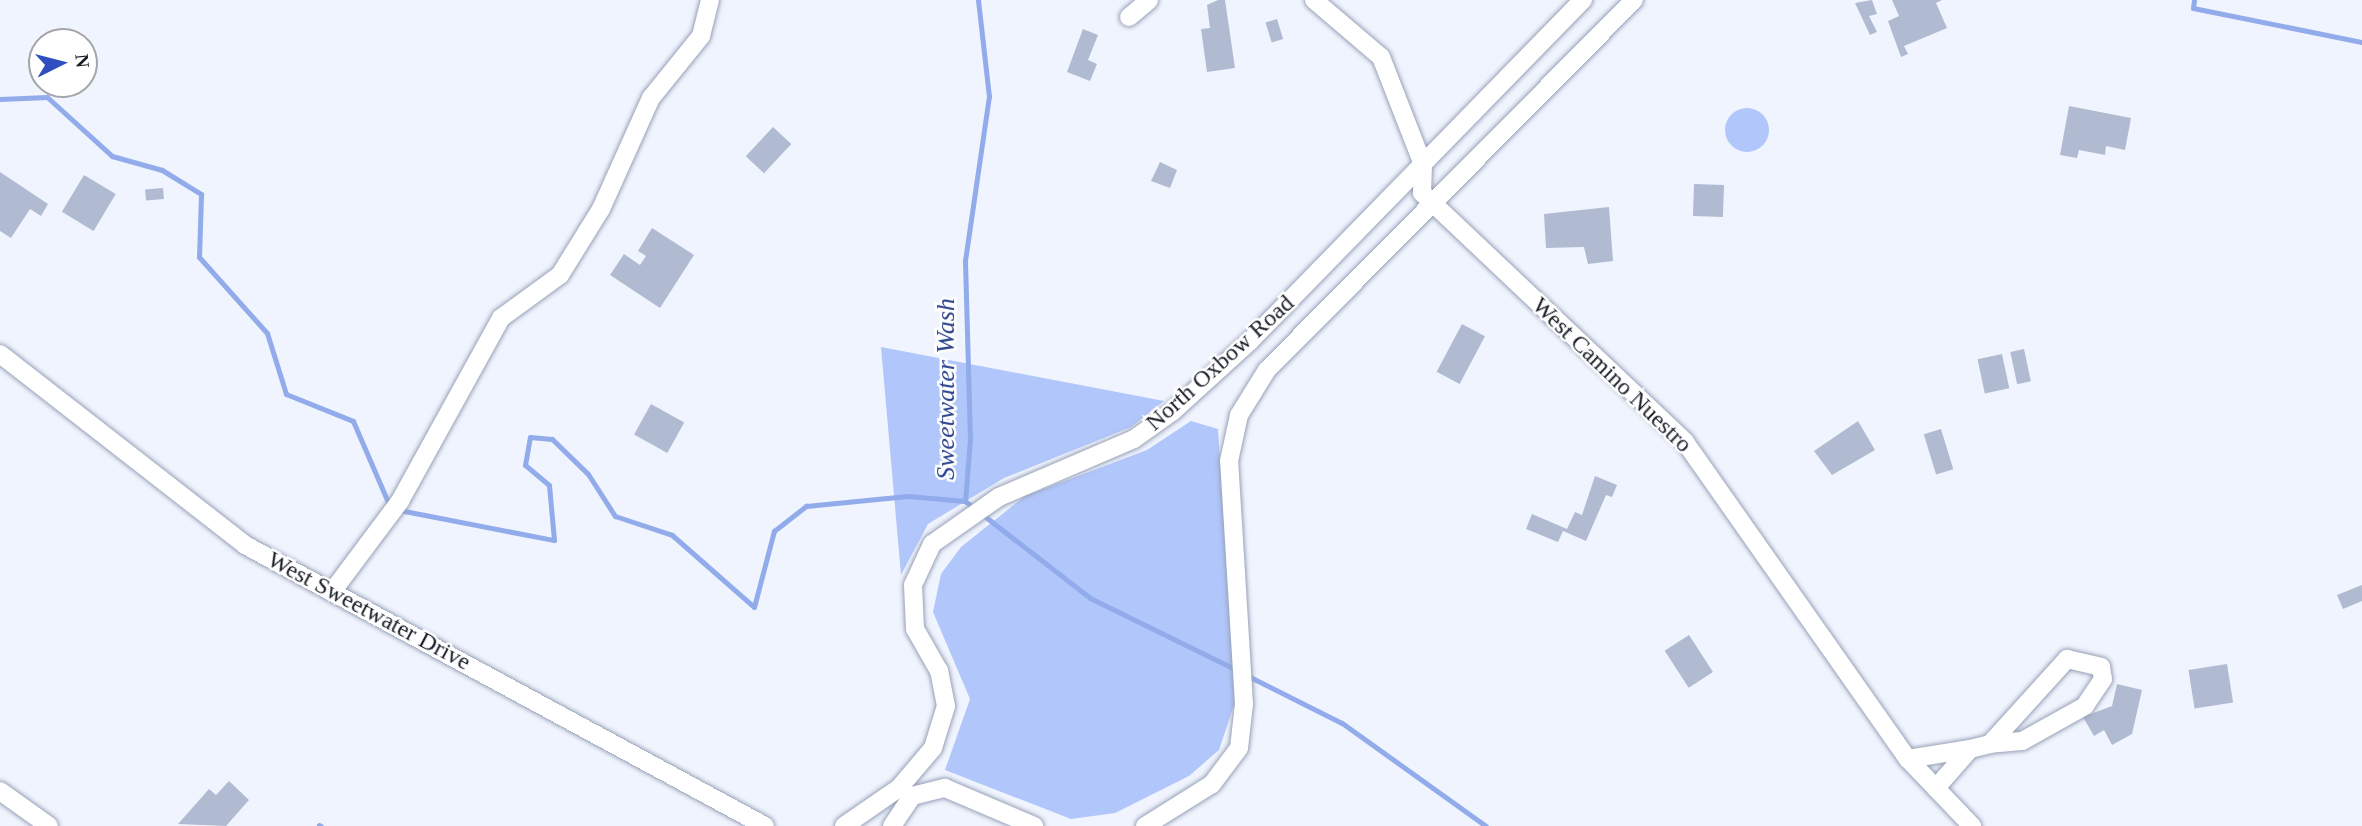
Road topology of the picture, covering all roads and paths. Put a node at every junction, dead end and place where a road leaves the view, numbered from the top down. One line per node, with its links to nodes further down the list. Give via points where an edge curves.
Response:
1 (710, 0): 10 (street, via 701,36 651,97 601,209 561,275 501,318 400,501)
2 (1149, 0): 6 (street)
3 (1314, 0): 7 (street, West Camino Nuestro, via 1381,57)
4 (1583, 0): 7 (street, North Oxbow Road)
5 (1634, 0): 8 (street, North Oxbow Road)
6 (1129, 17)
7 (1423, 165): 8 (street, West Camino Nuestro, via 1422,193); 18 (street, North Oxbow Road, via 1250,341 1171,412 1134,439 999,497 932,544 913,585 915,629 939,671 946,706 933,748 899,788)
8 (1436, 205): 13 (street, West Camino Nuestro, via 1685,442); 21 (street, North Oxbow Road, via 1267,370 1240,415 1229,461 1244,705 1239,748 1212,783)
9 (0, 354): 10 (street, West Sweetwater Drive, via 245,545)
10 (332, 592): 17 (street, West Sweetwater Drive)
11 (1990, 744): 11 (street, via 2061,663 2080,657 2101,667 2103,679 2085,706 2022,741); 12 (street)
12 (1970, 749): 13 (street); 14 (street)
13 (1908, 759): 14 (street, West Camino Nuestro)
14 (1936, 788): 22 (street, West Camino Nuestro)
15 (0, 791): 16 (street)
16 (49, 826)
17 (765, 826)
18 (844, 826)
19 (892, 826): 20 (street, via 912,796 945,788)
20 (1034, 826)
21 (1145, 826)
22 (1972, 826)

